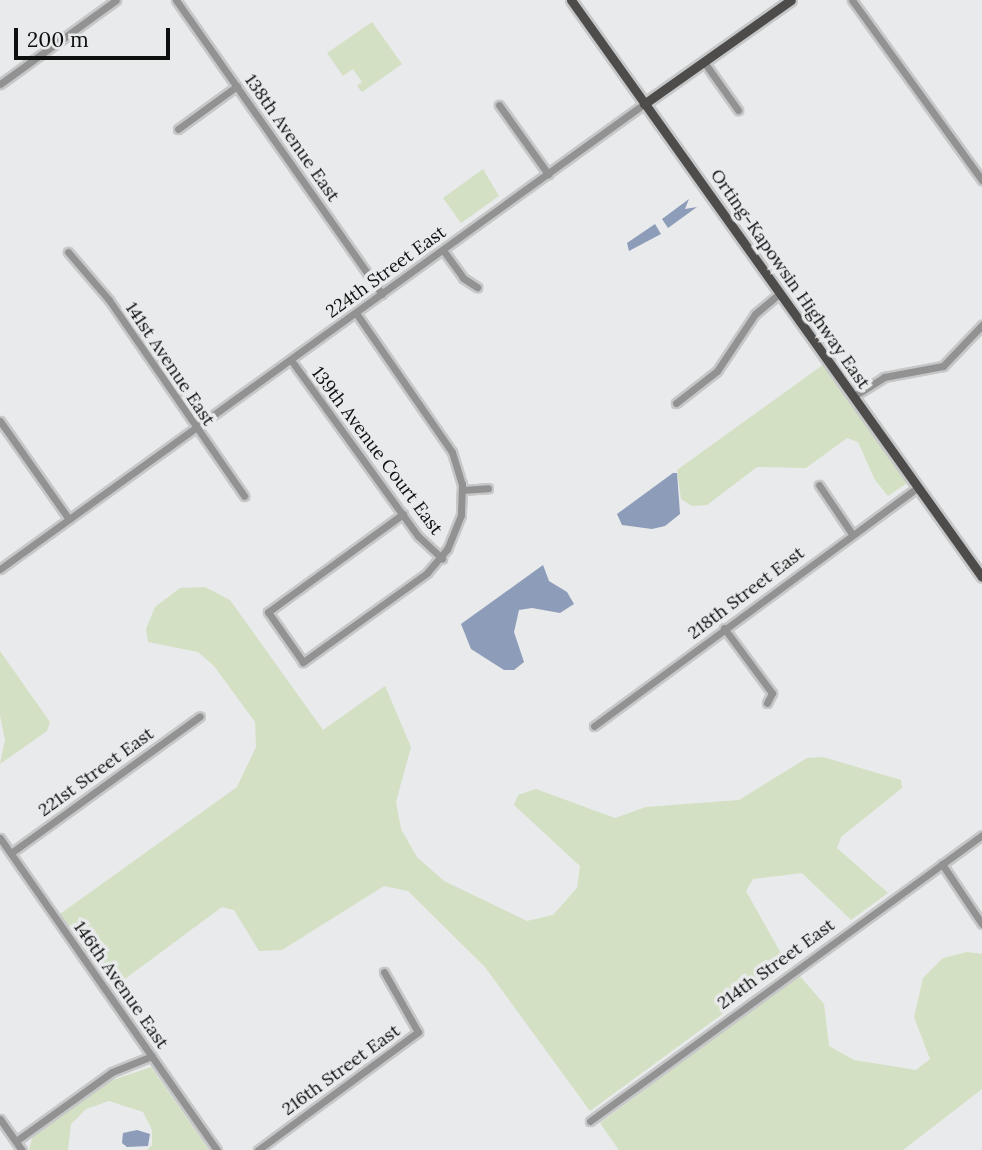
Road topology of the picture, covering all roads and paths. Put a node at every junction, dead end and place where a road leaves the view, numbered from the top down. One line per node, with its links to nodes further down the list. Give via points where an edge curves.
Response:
1 (116, 0): 7 (street)
2 (176, 0): 8 (street, 138th Avenue East)
3 (571, 0): 9 (main road, Orting-Kapowsin Highway East)
4 (791, 0): 6 (main road, 224th Street East)
5 (852, 0): 14 (street)
6 (704, 62): 9 (main road, 224th Street East); 11 (street)
7 (0, 84)
8 (237, 86): 12 (street); 19 (street, 138th Avenue East)
9 (644, 104): 13 (street, 224th Street East); 18 (main road, Orting-Kapowsin Highway East)
10 (499, 105): 13 (street)
11 (738, 110)
12 (178, 129)
13 (548, 174): 15 (street, 224th Street East)
14 (982, 180)
15 (443, 250): 17 (street, via 463,278); 19 (street, 224th Street East)
16 (68, 252): 26 (street, 141st Avenue East, via 109,300)
17 (477, 287)
18 (780, 293): 23 (main road, Orting-Kapowsin Highway East); 24 (street, via 755,314 717,371)
19 (382, 294): 20 (street, 224th Street East)
20 (356, 313): 22 (street, 224th Street East); 30 (street, via 447,443)
21 (982, 325): 23 (street, via 943,366 891,375)
22 (291, 360): 26 (street, 224th Street East); 32 (street, 139th Avenue Court East)
23 (853, 396): 29 (main road, Orting-Kapowsin Highway East)
24 (676, 403)
25 (0, 421): 33 (street)
26 (195, 428): 31 (street, 141st Avenue East); 33 (street, 224th Street East)
27 (819, 485): 34 (street)
28 (488, 488): 30 (street)
29 (918, 488): 34 (street, 218th Street East); 37 (main road, Orting-Kapowsin Highway East)
30 (462, 490): 35 (street, via 458,527)
31 (244, 496)
32 (403, 514): 35 (street, 139th Avenue Court East); 35 (street, via 268,612 303,662)
33 (69, 519): 36 (street, 224th Street East)
34 (852, 534): 38 (street, 218th Street East)
35 (442, 558)
36 (0, 569)
37 (982, 577)
38 (724, 628): 39 (street, via 772,693); 41 (street, 218th Street East)
39 (767, 703)
40 (200, 716): 44 (street, 221st Street East)
41 (594, 726)
42 (982, 835): 45 (street, 214th Street East)
43 (0, 838): 44 (street, 146th Avenue East)
44 (11, 853): 48 (street, 146th Avenue East)
45 (942, 864): 46 (street); 50 (street, 214th Street East)
46 (982, 924)
47 (384, 972): 54 (street, 216th Street East, via 418,1032)
48 (152, 1056): 51 (street, via 112,1072); 53 (street, 146th Avenue East)
49 (0, 1119): 51 (street)
50 (590, 1121)
51 (16, 1141): 52 (street)
52 (22, 1150)
53 (217, 1150)
54 (258, 1150)

